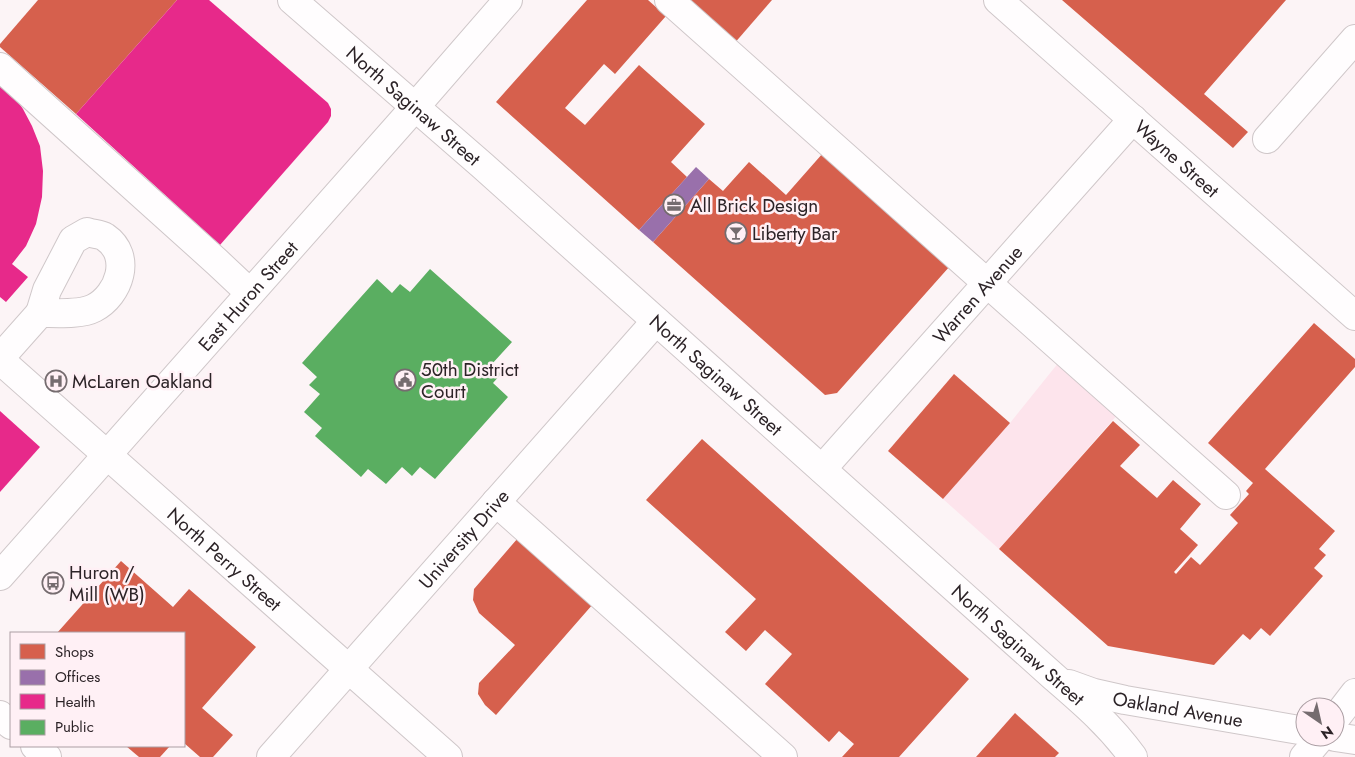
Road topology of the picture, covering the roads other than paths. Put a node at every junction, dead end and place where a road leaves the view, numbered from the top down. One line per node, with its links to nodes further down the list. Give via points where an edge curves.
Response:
1 (292, 0): 7 (main road, North Saginaw Street)
2 (508, 0): 7 (main road, East Huron Street)
3 (669, 0): 10 (main road)
4 (998, 0): 8 (main road, Wayne Street)
5 (1355, 39): 9 (main road)
6 (0, 67): 11 (main road)
7 (415, 107): 11 (main road, East Huron Street); 14 (main road, North Saginaw Street)
8 (1133, 119): 10 (main road, Warren Avenue); 13 (main road, Wayne Street)
9 (1267, 139)
10 (988, 284): 17 (main road, Warren Avenue); 18 (main road)
11 (250, 292): 16 (main road, East Huron Street)
12 (40, 313): 15 (main road)
13 (1355, 316)
14 (656, 320): 17 (main road, North Saginaw Street); 19 (main road, University Drive)
15 (0, 359): 16 (main road, North Perry Street)
16 (107, 455): 20 (main road, East Huron Street); 21 (main road, North Perry Street)
17 (822, 469): 22 (main road, North Saginaw Street)
18 (1226, 494)
19 (496, 502): 21 (main road, University Drive); 33 (main road)
20 (0, 576)
21 (348, 669): 31 (main road, University Drive); 32 (main road, North Perry Street)
22 (1054, 677): 27 (main road, Oakland Avenue, via 1094,693 1125,700); 34 (main road, North Saginaw Street, via 1104,722)
23 (1355, 693): 24 (main road)
24 (1345, 706)
25 (0, 715): 26 (main road)
26 (10, 724)
27 (1295, 730)
28 (36, 747): 30 (main road)
29 (1312, 747): 35 (main road)
30 (48, 757)
31 (271, 757)
32 (448, 757)
33 (783, 757)
34 (1132, 757)
35 (1304, 757)

